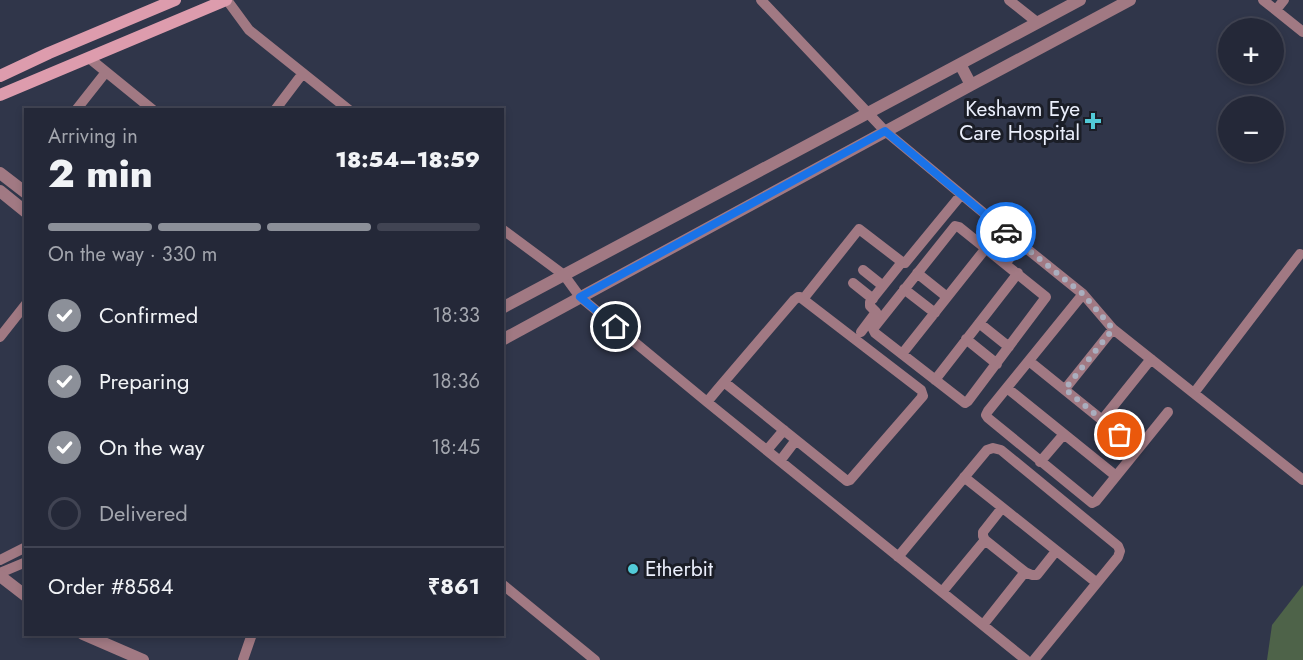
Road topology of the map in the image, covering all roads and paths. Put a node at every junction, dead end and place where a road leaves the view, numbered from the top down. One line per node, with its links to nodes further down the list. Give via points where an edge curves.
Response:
1 (175, 0): 16 (main road)
2 (226, 0): 12 (main road); 15 (street, via 249,30)
3 (761, 0): 23 (street)
4 (1009, 0): 10 (street)
5 (1080, 0): 10 (street)
6 (1130, 0): 17 (street)
7 (1263, 0): 9 (street)
8 (1284, 0): 9 (street)
9 (1276, 10): 11 (street)
10 (1038, 23): 13 (street)
11 (1303, 32)
12 (88, 58): 14 (street); 18 (main road)
13 (960, 64): 17 (street); 23 (street)
14 (106, 72): 19 (street); 20 (street)
15 (303, 73): 21 (street); 22 (street)
16 (0, 76)
17 (971, 85): 24 (street)
18 (0, 95)
19 (78, 108)
20 (151, 108)
21 (277, 108)
22 (347, 108)
23 (868, 113): 24 (street); 39 (street)
24 (885, 131): 28 (street); 44 (street)
25 (0, 173): 27 (street)
26 (0, 191): 29 (street)
27 (24, 191)
28 (961, 195): 31 (street); 35 (street, via 908,262)
29 (24, 210)
30 (504, 230): 39 (street)
31 (1017, 241): 34 (street); 43 (street)
32 (986, 248): 34 (street); 37 (street, via 955,226); 45 (street)
33 (1300, 254): 66 (street)
34 (1001, 260): 38 (street)
35 (902, 262): 41 (street); 46 (street, via 859,229)
36 (863, 270): 41 (street)
37 (917, 273): 42 (street); 45 (street)
38 (1017, 273): 51 (street); 57 (street, via 1046,299)
39 (564, 275): 44 (street); 49 (street)
40 (853, 283): 47 (street)
41 (883, 286): 47 (street)
42 (904, 289): 50 (street); 58 (street, via 873,329)
43 (1083, 294): 52 (street); 60 (street)
44 (580, 297): 55 (street); 67 (street)
45 (947, 297): 50 (street)
46 (804, 298): 63 (street, via 794,300); 72 (street, via 921,390 923,396 849,481)
47 (873, 299): 53 (street, via 870,304 875,315)
48 (24, 307): 54 (street)
49 (504, 307)
50 (934, 313): 58 (street)
51 (979, 323): 56 (street); 57 (street)
52 (1113, 329): 59 (street); 65 (street)
53 (861, 332)
54 (0, 337)
55 (504, 339)
56 (966, 339): 61 (street); 62 (street)
57 (1009, 347): 61 (street)
58 (902, 354): 62 (street)
59 (1151, 359): 66 (street); 69 (street)
60 (1029, 361): 64 (street); 65 (street)
61 (997, 364): 62 (street, via 965,403)
62 (934, 380)
63 (724, 382): 67 (street); 70 (street)
64 (1007, 388): 71 (street); 76 (street, via 986,415)
65 (1065, 389): 69 (street)
66 (1194, 393): 79 (street)
67 (707, 402): 74 (street)
68 (1168, 412): 73 (street)
69 (1102, 420): 73 (street)
70 (783, 430): 72 (street); 74 (street)
71 (1064, 434): 76 (street); 77 (street)
72 (796, 440): 75 (street)
73 (1138, 449): 77 (street)
74 (767, 450): 75 (street)
75 (780, 461): 84 (street)
76 (1040, 462): 77 (street, via 1091,503)
77 (1116, 476)
78 (964, 477): 80 (street); 84 (street); 89 (street, via 987,450 1001,450 1118,546 1118,557)
79 (1303, 480)
80 (1002, 508): 81 (street, via 983,532); 83 (street)
81 (985, 540): 87 (street); 91 (street)
82 (24, 548): 85 (street)
83 (1056, 551): 87 (street, via 1037,574); 89 (street)
84 (898, 557): 91 (street)
85 (0, 560)
86 (24, 562): 88 (street)
87 (1025, 572): 93 (street)
88 (0, 574): 92 (street)
89 (1097, 583): 100 (street)
90 (504, 586): 98 (street)
91 (942, 592): 93 (street)
92 (24, 594)
93 (983, 625): 99 (street)
94 (88, 636): 96 (street)
95 (251, 636): 97 (street)
96 (143, 660)
97 (243, 660)
98 (595, 660)
99 (1026, 660)
100 (1034, 660)

